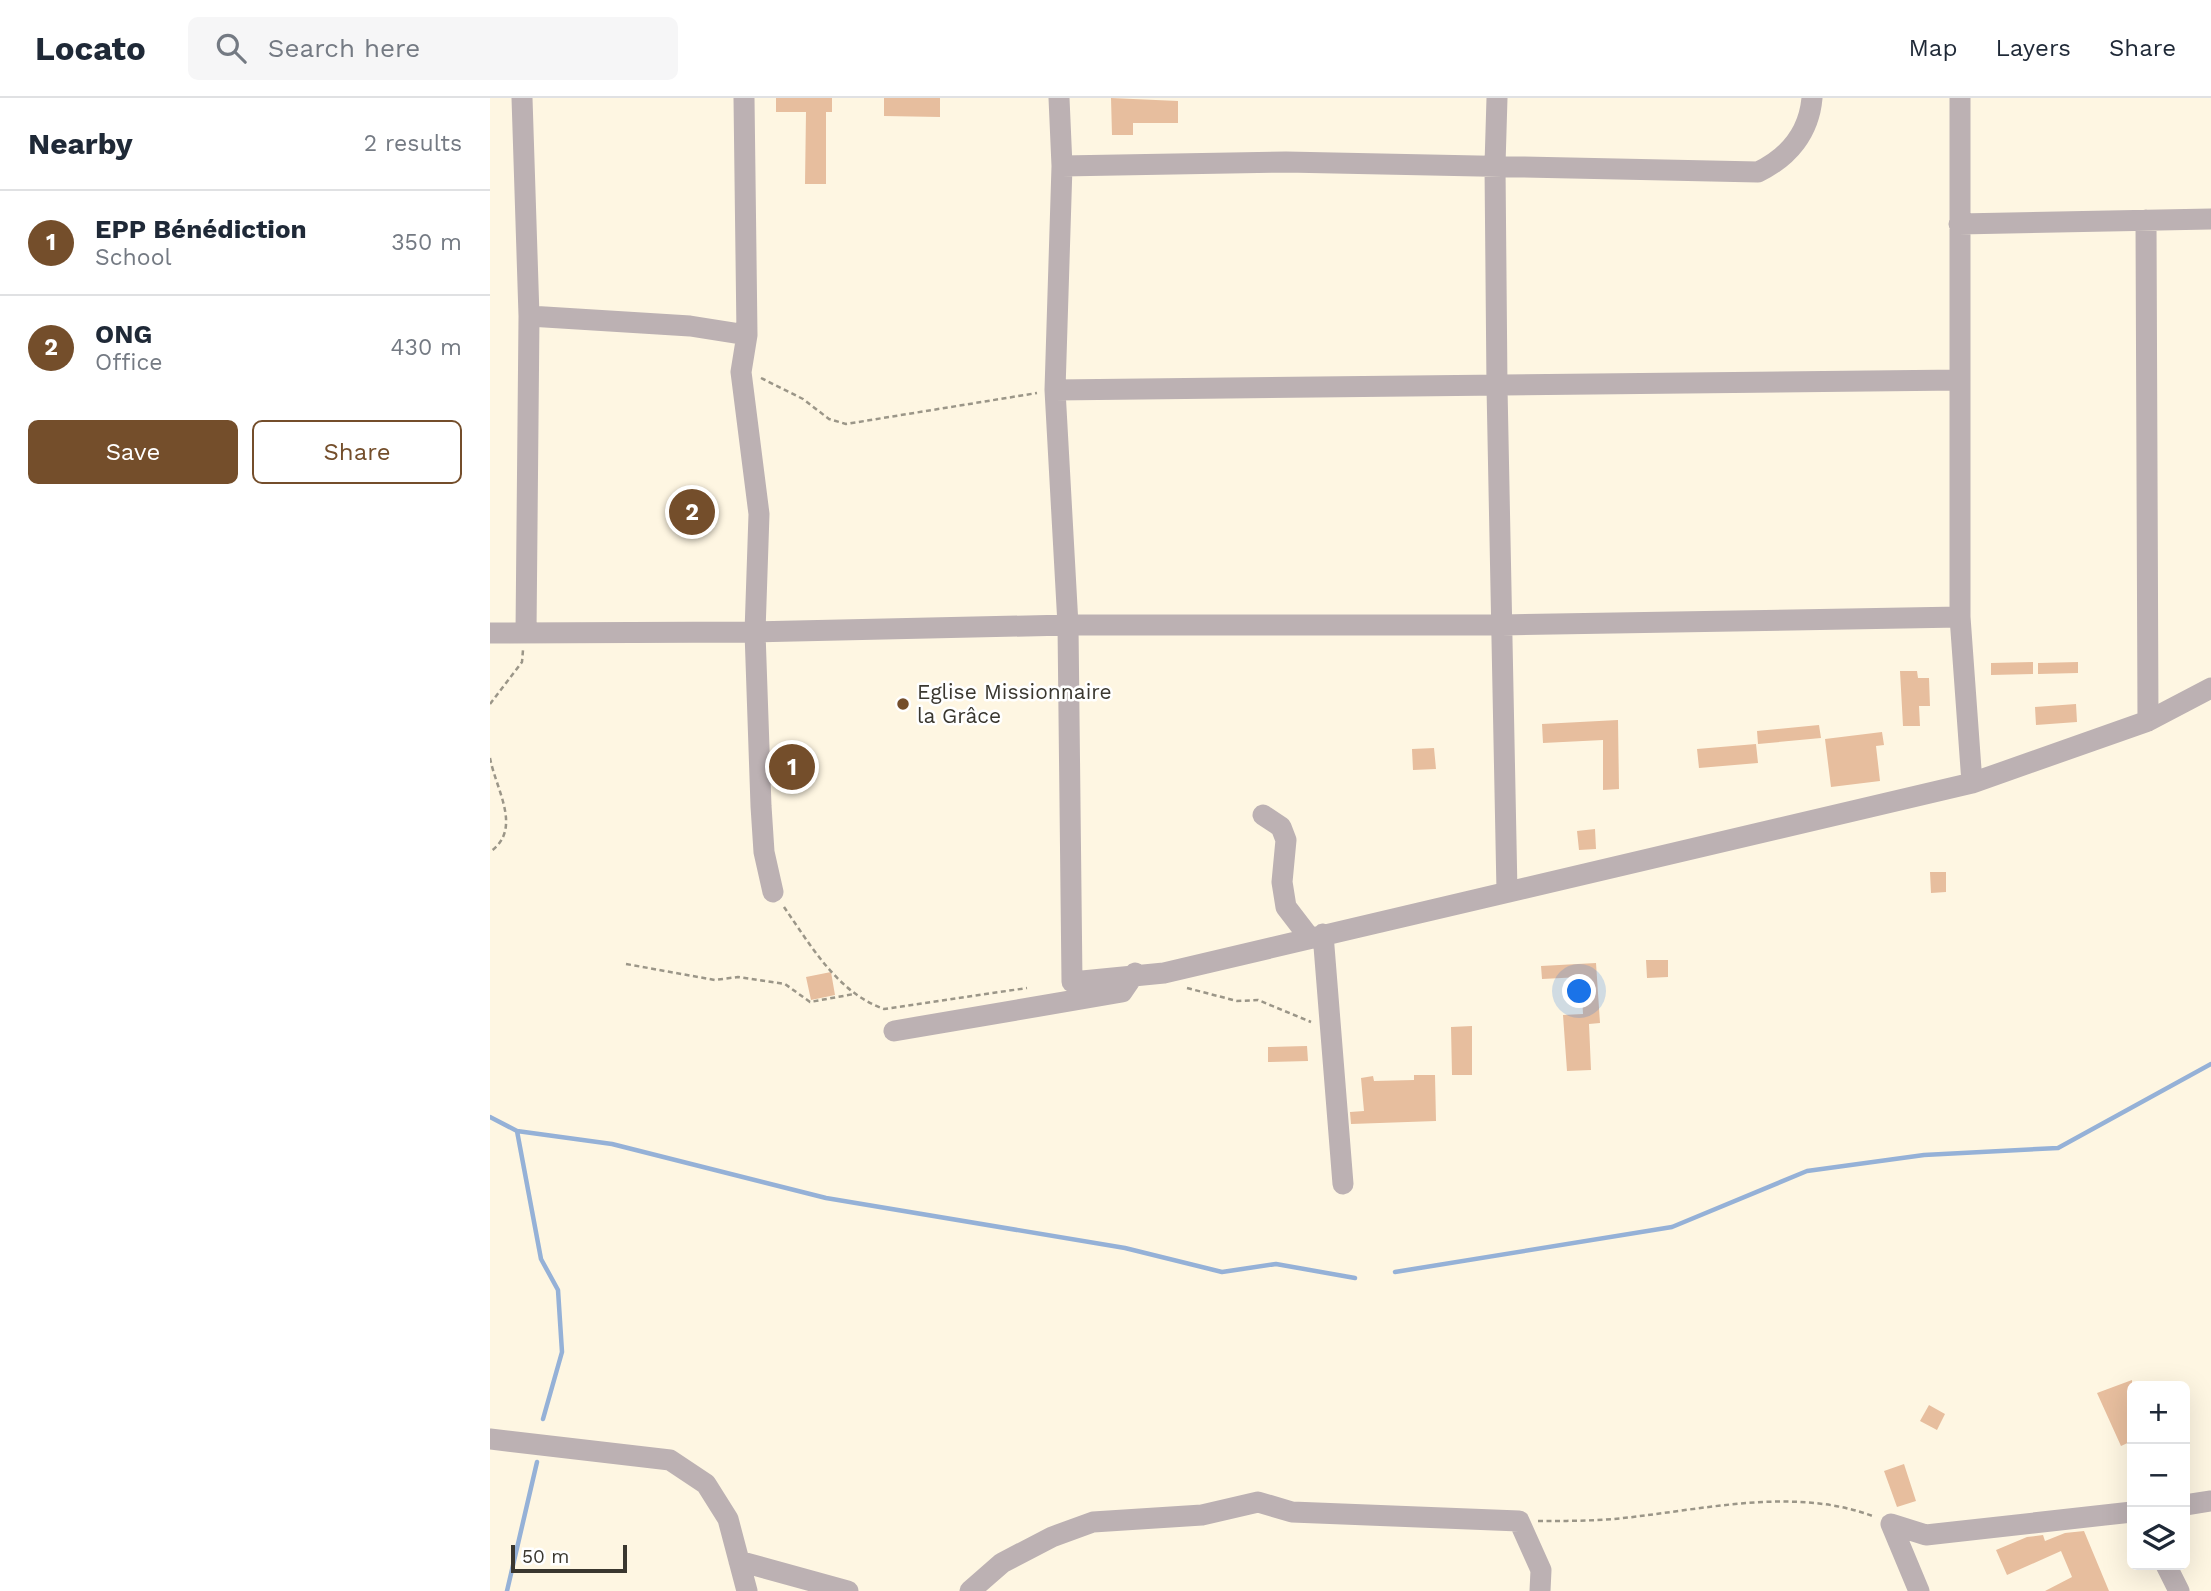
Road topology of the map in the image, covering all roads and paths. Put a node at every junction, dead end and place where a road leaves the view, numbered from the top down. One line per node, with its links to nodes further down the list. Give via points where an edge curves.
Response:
1 (522, 98): 12 (street)
2 (744, 98): 13 (street)
3 (1059, 98): 8 (street)
4 (1497, 98): 7 (street)
5 (1812, 98): 7 (street, via 1799,139 1776,164 1758,172)
6 (1960, 98): 11 (street)
7 (1494, 164): 8 (street); 16 (street)
8 (1062, 166): 17 (street)
9 (2211, 219): 10 (street)
10 (2146, 220): 11 (street); 26 (street)
11 (1959, 224): 15 (street)
12 (529, 316): 13 (street, via 698,326); 23 (street)
13 (747, 335): 14 (street)
14 (741, 372): 17 (path, via 782,388 829,419 846,424); 21 (street, via 759,514)
15 (1960, 380): 16 (street); 18 (street)
16 (1497, 387): 17 (street); 20 (street)
17 (1055, 390): 19 (street)
18 (1960, 617): 20 (street); 28 (street)
19 (1068, 625): 20 (street); 21 (street); 36 (street, via 1072,982)
20 (1502, 625): 32 (street)
21 (755, 632): 23 (street); 31 (street, via 764,852)
22 (490, 633): 23 (street)
23 (526, 633): 25 (path, via 522,662)
24 (2211, 688): 26 (street)
25 (490, 704)
26 (2148, 721): 28 (street)
27 (490, 758): 30 (path, via 507,832 502,844)
28 (1972, 783): 32 (street)
29 (1263, 815): 33 (street, via 1281,827 1286,840 1282,882 1286,907)
30 (490, 852)
31 (773, 892): 38 (path, via 811,946)
32 (1507, 892): 33 (street)
33 (1316, 935): 35 (street); 39 (street)
34 (626, 964): 38 (path, via 715,979 738,977 785,984 810,1002)
35 (1164, 973): 36 (street); 39 (path, via 1181,986 1237,1001 1258,1000 1301,1020)
36 (1135, 974): 40 (street, via 1122,992)
37 (1032, 988): 38 (path, via 884,1009)
38 (854, 994)
39 (1331, 1026): 41 (street)
40 (894, 1031)
41 (1343, 1184)
42 (490, 1438): 48 (street, via 670,1460 706,1484 729,1520)
43 (2211, 1501): 44 (street)
44 (2190, 1503)
45 (2127, 1513): 47 (street, via 1926,1535)
46 (1519, 1521): 47 (path, via 1638,1517 1789,1501 1854,1509); 52 (street, via 1292,1513 1258,1502 1202,1515 1093,1522 1052,1536 1002,1563); 53 (street, via 1541,1570)
47 (1891, 1524): 54 (street)
48 (739, 1560): 50 (street); 51 (street)
49 (2168, 1570): 55 (street)
50 (747, 1591)
51 (848, 1591)
52 (970, 1591)
53 (1541, 1591)
54 (1919, 1591)
55 (2179, 1591)

